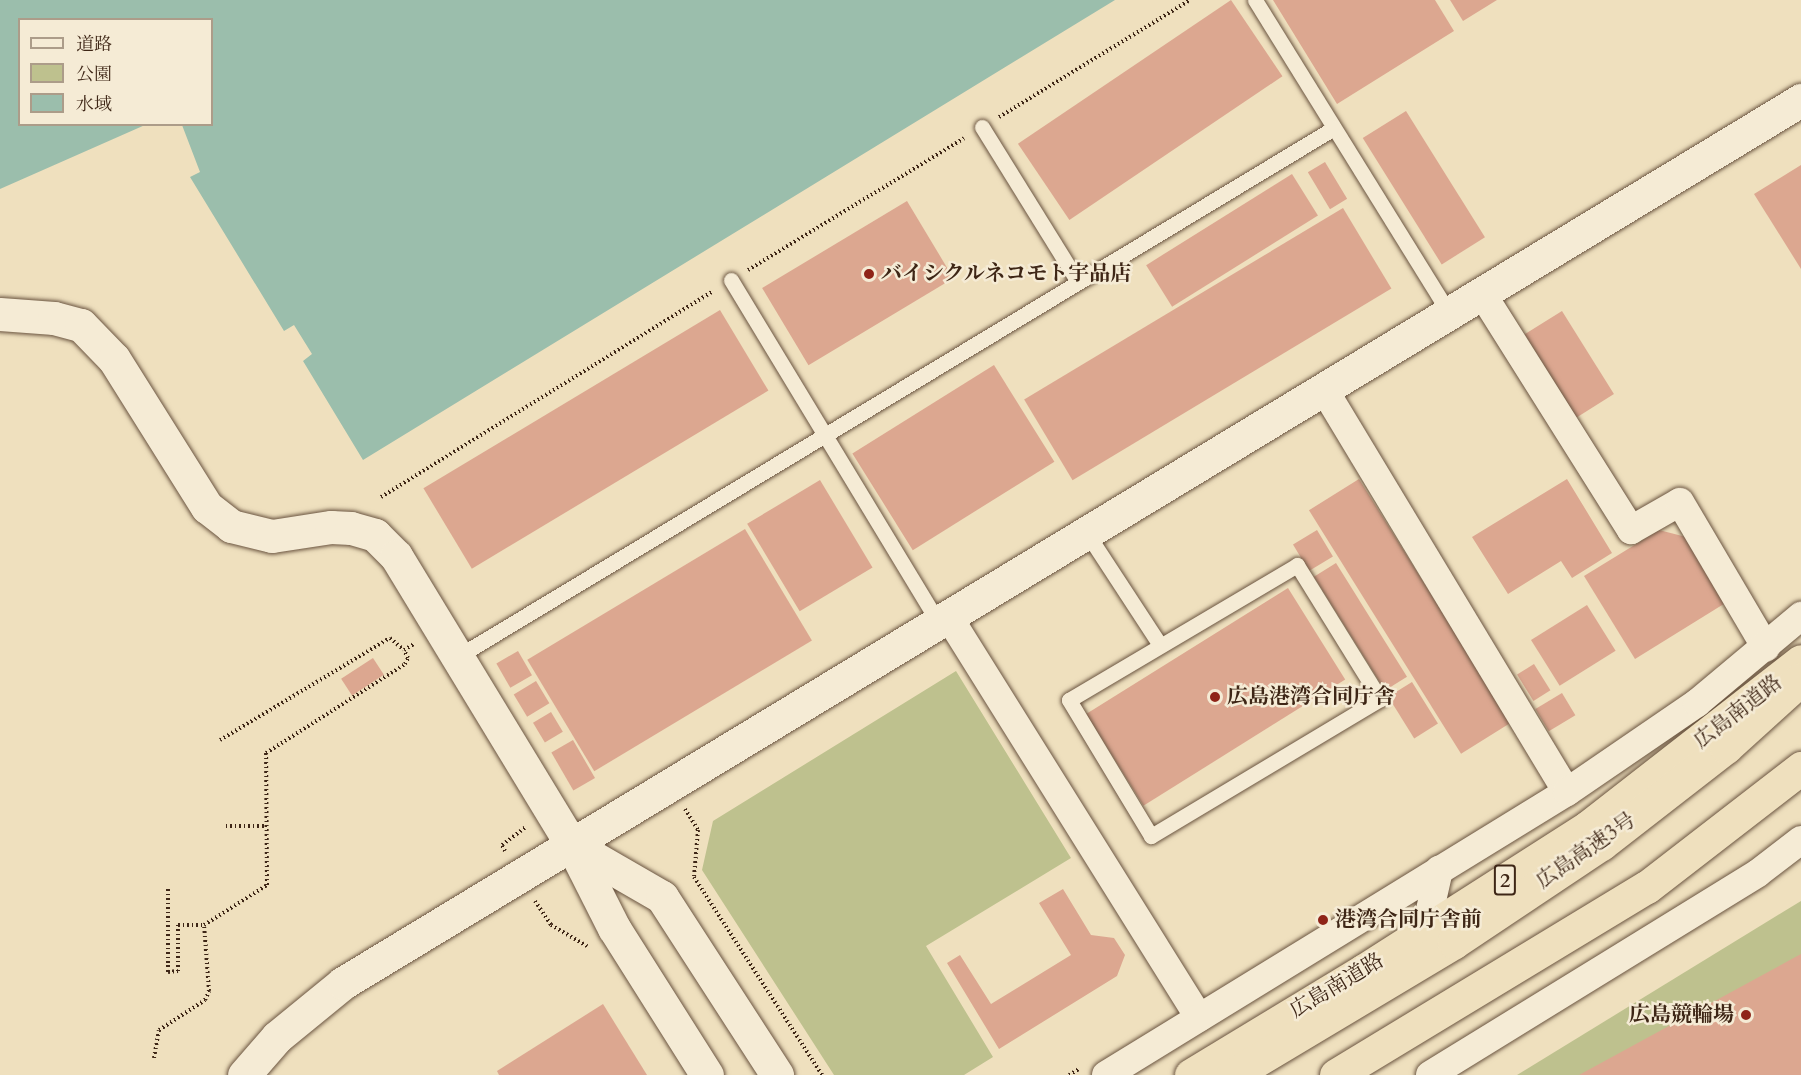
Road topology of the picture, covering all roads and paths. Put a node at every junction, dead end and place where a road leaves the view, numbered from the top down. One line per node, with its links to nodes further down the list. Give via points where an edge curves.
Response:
1 (1190, 0): 4 (path)
2 (1255, 0): 5 (lane)
3 (1801, 100): 8 (street)
4 (982, 127): 6 (path); 7 (lane)
5 (1334, 129): 7 (lane); 10 (lane)
6 (731, 280): 12 (lane); 13 (path)
7 (1078, 282): 12 (lane)
8 (1483, 295): 10 (street); 19 (street, via 1631,530 1680,502)
9 (0, 314): 21 (street, via 54,318 81,325 114,359 207,507 231,526 272,536 331,527 375,535 396,556)
10 (1450, 315): 11 (street)
11 (1325, 391): 14 (street); 26 (street)
12 (825, 435): 16 (lane); 21 (lane)
13 (381, 497)
14 (1088, 535): 16 (street); 18 (lane)
15 (1801, 616): 19 (street)
16 (944, 622): 33 (street); 38 (street)
17 (417, 642): 20 (path)
18 (1160, 645): 18 (lane, via 1070,700 1151,836 1380,699 1297,565)
19 (1766, 648): 26 (street, via 1697,703)
20 (404, 651): 24 (path, via 390,638); 29 (path, via 408,658 405,664 266,753)
21 (457, 657): 33 (street)
22 (1801, 661): 37 (highway, 広島南道路 / 2, via 1587,827)
23 (1801, 679): 46 (highway, 広島高速3号, via 1726,747 1601,844 1454,942)
24 (220, 740)
25 (1801, 768): 47 (highway, via 1647,887)
26 (1566, 792): 34 (street)
27 (528, 823): 32 (path, via 523,832)
28 (225, 826): 29 (path)
29 (266, 826): 36 (path, via 267,885)
30 (698, 830): 43 (path, via 694,877)
31 (1801, 840): 48 (street, via 1758,873)
32 (502, 845)
33 (572, 845): 40 (street, via 343,983 277,1037); 41 (street, via 614,928); 42 (street, via 662,897)
34 (1439, 870): 37 (street); 38 (street)
35 (168, 889): 36 (path, via 168,972 178,971 178,925)
36 (204, 926): 39 (path, via 209,992 205,1000 159,1030)
37 (1425, 932): 45 (highway, 広島南道路 / 2)
38 (1199, 1018): 44 (street)
39 (154, 1058)
40 (244, 1075)
41 (707, 1075)
42 (777, 1075)
43 (822, 1075)
44 (1106, 1075)
45 (1191, 1075)
46 (1232, 1075)
47 (1336, 1075)
48 (1430, 1075)

